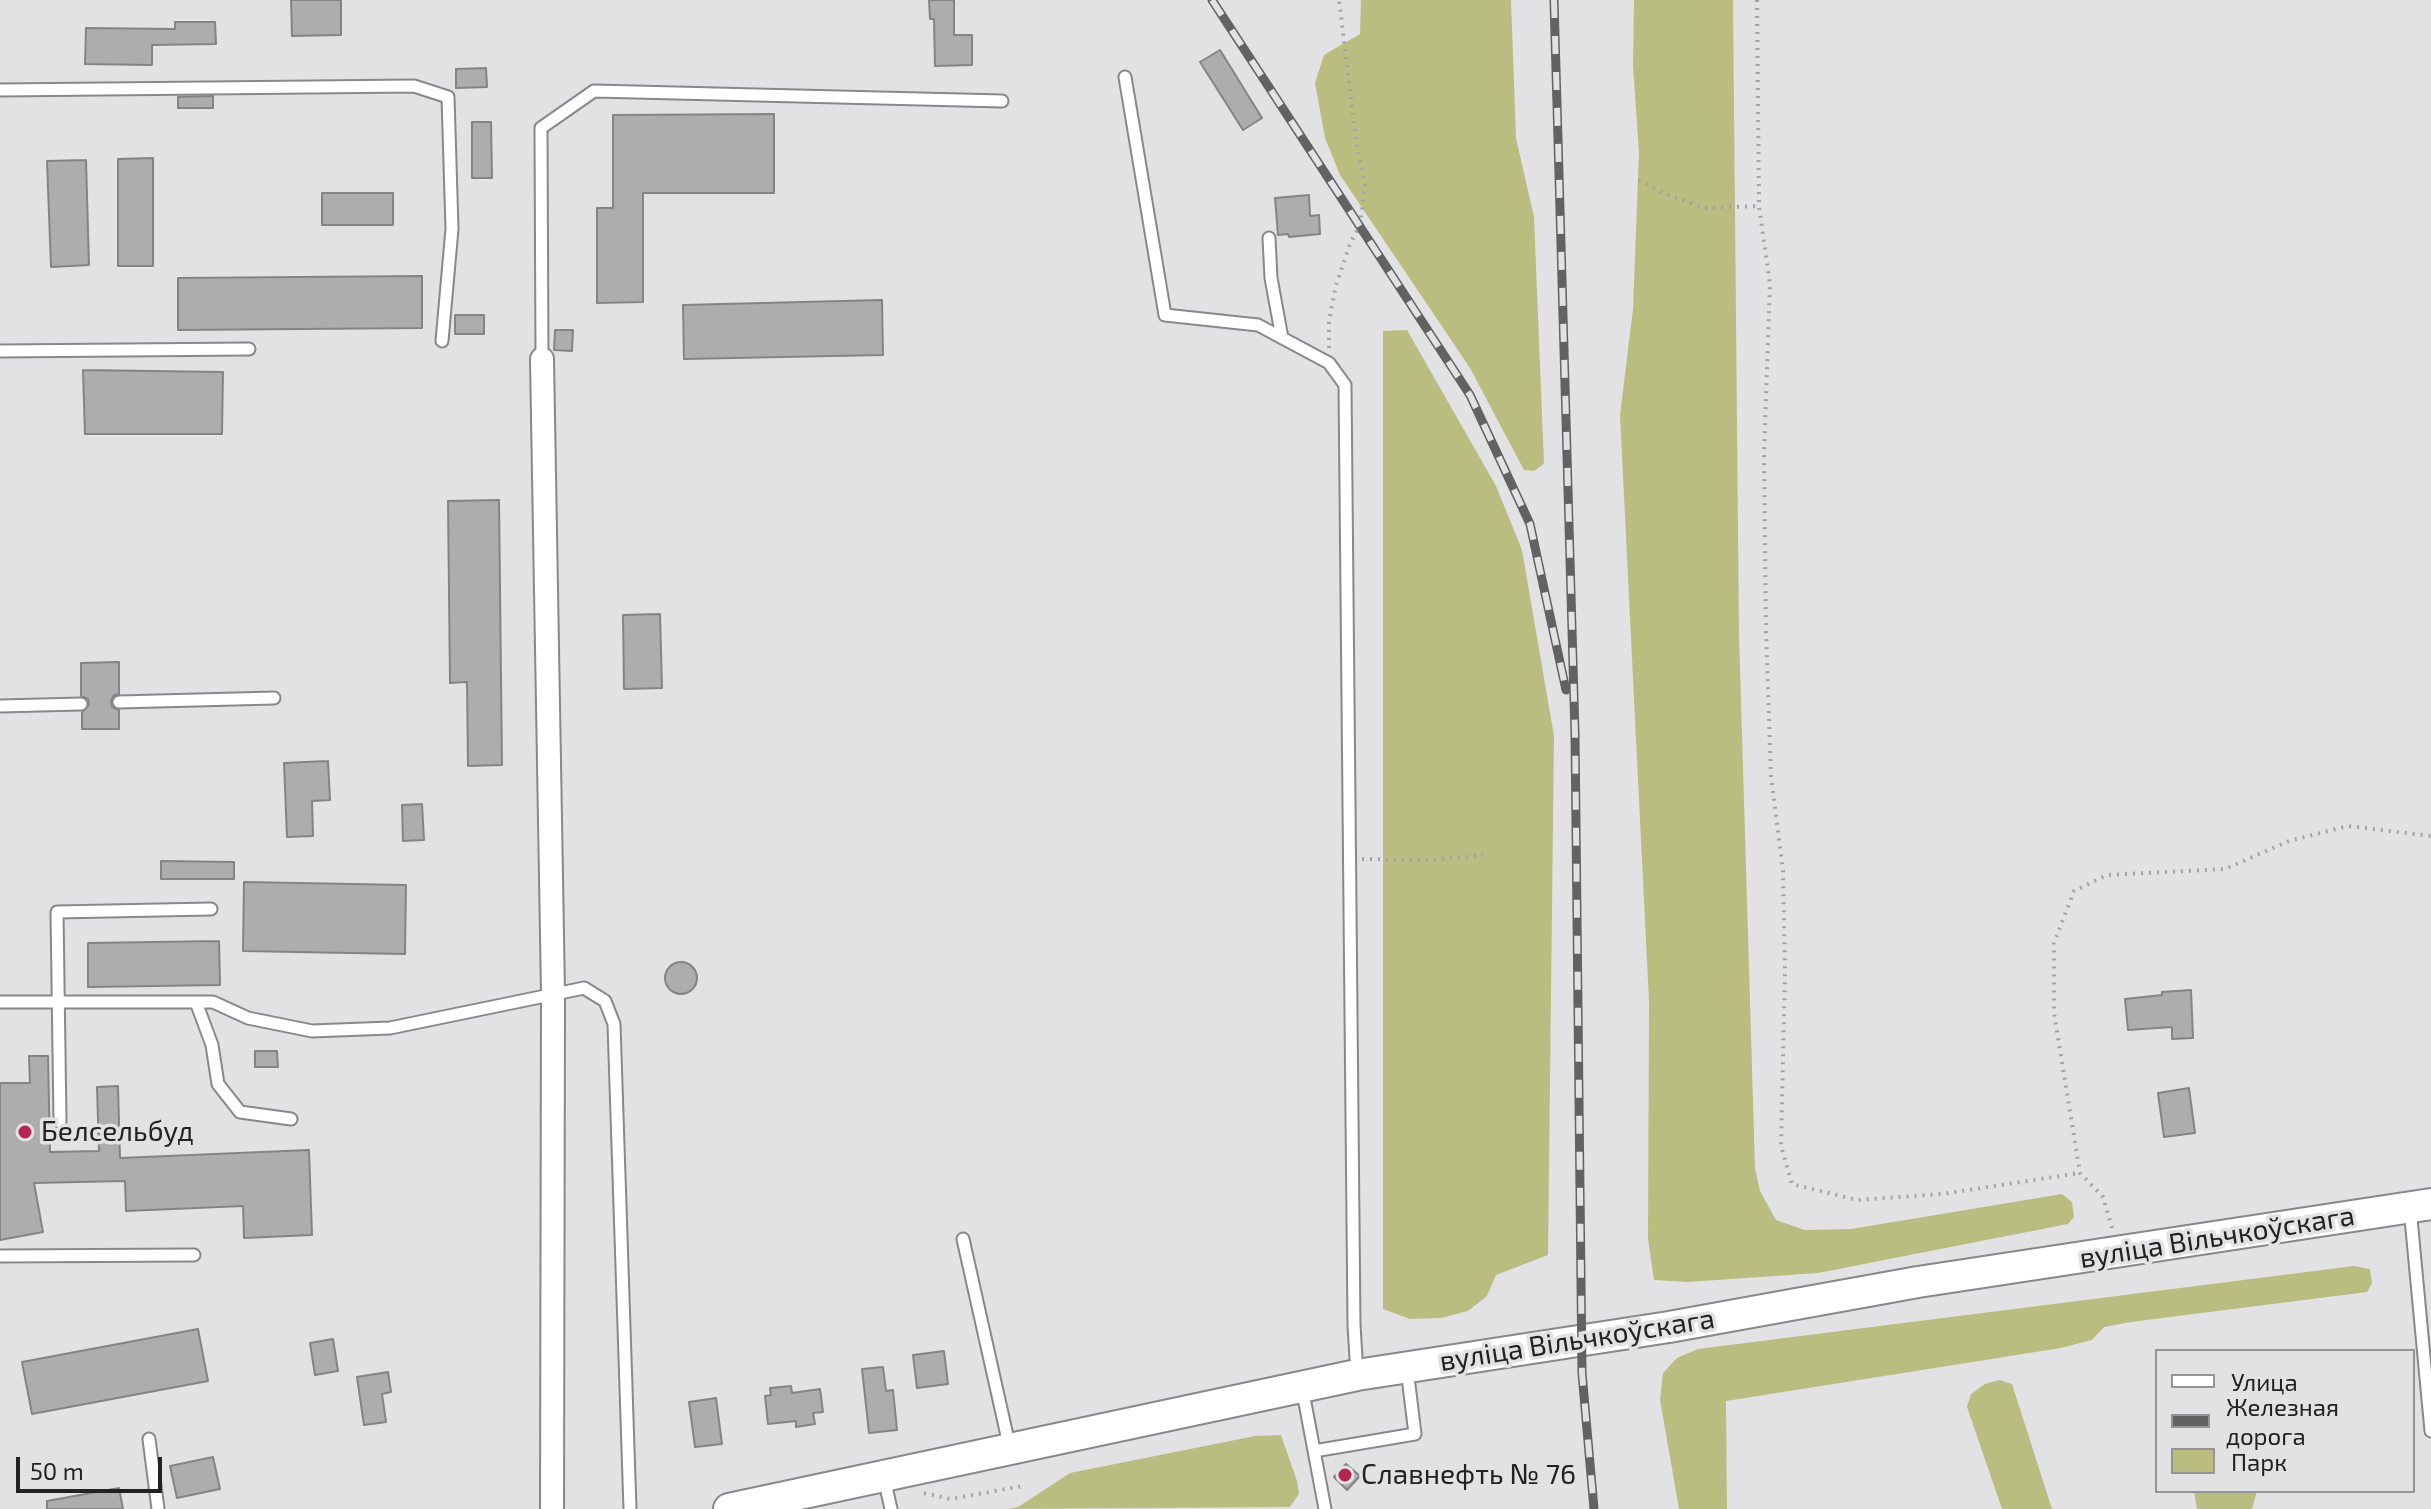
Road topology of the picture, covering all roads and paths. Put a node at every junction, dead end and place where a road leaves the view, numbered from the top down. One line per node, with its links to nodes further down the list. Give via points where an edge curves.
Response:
1 (1339, 0): 14 (path, via 1365,185 1360,225 1336,285)
2 (1757, 0): 7 (path)
3 (1125, 77): 9 (lane, via 1165,315 1258,325)
4 (0, 90): 10 (lane, via 414,86 448,97 452,229)
5 (1002, 101): 13 (lane, via 594,91 541,128)
6 (1639, 180): 7 (path, via 1705,208)
7 (1759, 206): 29 (path, via 1770,284 1764,455 1771,776 1783,886 1781,1146 1792,1184 1857,1200 1942,1194)
8 (1269, 238): 9 (lane)
9 (1282, 338): 14 (lane)
10 (442, 341)
11 (249, 349): 12 (lane)
12 (0, 351)
13 (542, 359): 23 (street)
14 (1329, 363): 21 (lane, via 1345,385)
15 (274, 698): 16 (lane)
16 (119, 702)
17 (81, 704): 18 (lane)
18 (0, 706)
19 (2431, 836): 29 (path, via 2348,826 2289,841 2225,869 2107,875 2074,891 2054,943 2054,1013)
20 (1483, 855): 21 (path)
21 (1351, 859): 36 (lane)
22 (211, 909): 24 (lane, via 57,912)
23 (553, 993): 26 (lane, via 390,1028 312,1031 248,1018 213,1002); 44 (street); 45 (lane, via 584,988 605,1001 614,1024)
24 (58, 1001): 25 (lane); 26 (lane); 28 (lane)
25 (0, 1002)
26 (196, 1002): 27 (lane, via 212,1045 218,1084 240,1112)
27 (291, 1119)
28 (60, 1122)
29 (2080, 1173): 32 (path, via 2103,1197)
30 (2420, 1206): 32 (main road, вуліца Вільчкоўскага); 38 (lane)
31 (963, 1239): 40 (lane)
32 (2117, 1253): 35 (main road, вуліца Вільчкоўскага)
33 (194, 1255): 34 (lane)
34 (0, 1256)
35 (1407, 1366): 36 (main road, вуліца Вільчкоўскага); 41 (lane, via 1415,1434)
36 (1357, 1375): 37 (main road, вуліца Вільчкоўскага)
37 (1301, 1386): 40 (main road, вуліца Вільчкоўскага); 41 (lane)
38 (2431, 1431)
39 (149, 1439): 43 (lane)
40 (1010, 1450): 42 (main road, вуліца Вільчкоўскага)
41 (1314, 1451): 48 (lane)
42 (884, 1477): 46 (main road, вуліца Вільчкоўскага); 47 (lane)
43 (158, 1509)
44 (552, 1509)
45 (630, 1509)
46 (729, 1509)
47 (891, 1509)
48 (1325, 1509)

